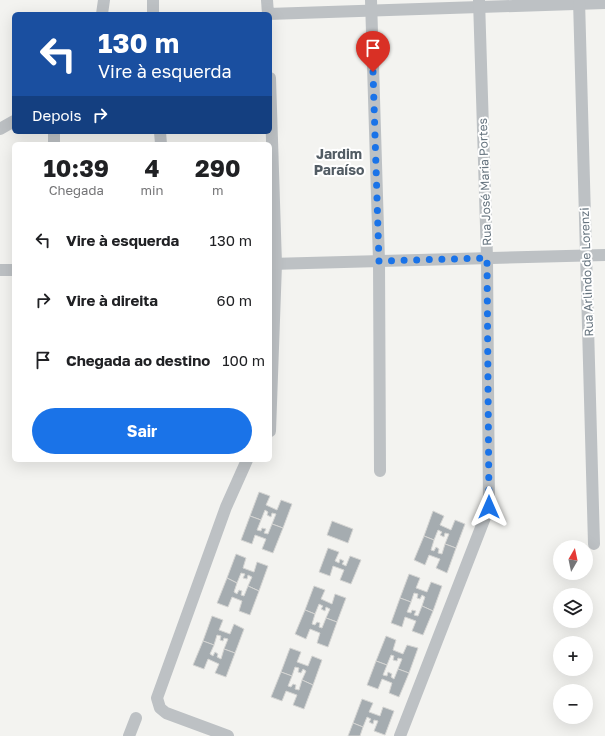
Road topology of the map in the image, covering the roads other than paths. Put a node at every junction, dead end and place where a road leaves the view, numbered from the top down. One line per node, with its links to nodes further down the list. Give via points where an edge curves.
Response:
1 (104, 0): 8 (street)
2 (153, 0): 9 (street)
3 (267, 0): 10 (street)
4 (579, 2): 5 (street); 6 (street); 15 (street, Rua Arlindo de Lorenzi)
5 (479, 3): 7 (street); 17 (street, Rua José Maria Portes)
6 (605, 3)
7 (371, 5): 11 (street); 18 (street)
8 (102, 12)
9 (153, 12)
10 (268, 12)
11 (272, 14)
12 (12, 122): 13 (street)
13 (0, 129)
14 (272, 202): 19 (street)
15 (586, 256): 16 (street); 17 (street); 25 (street, Rua Arlindo de Lorenzi)
16 (605, 256)
17 (487, 258): 18 (street); 29 (street, Rua José Maria Portes, via 489,507)
18 (379, 261): 19 (street); 24 (street)
19 (273, 264): 22 (street)
20 (0, 270): 21 (street)
21 (12, 270)
22 (272, 319)
23 (245, 462): 28 (street, via 226,507 157,698 160,708 166,713)
24 (380, 471)
25 (594, 544)
26 (136, 718): 27 (street)
27 (129, 736)
28 (228, 736)
29 (400, 736)

